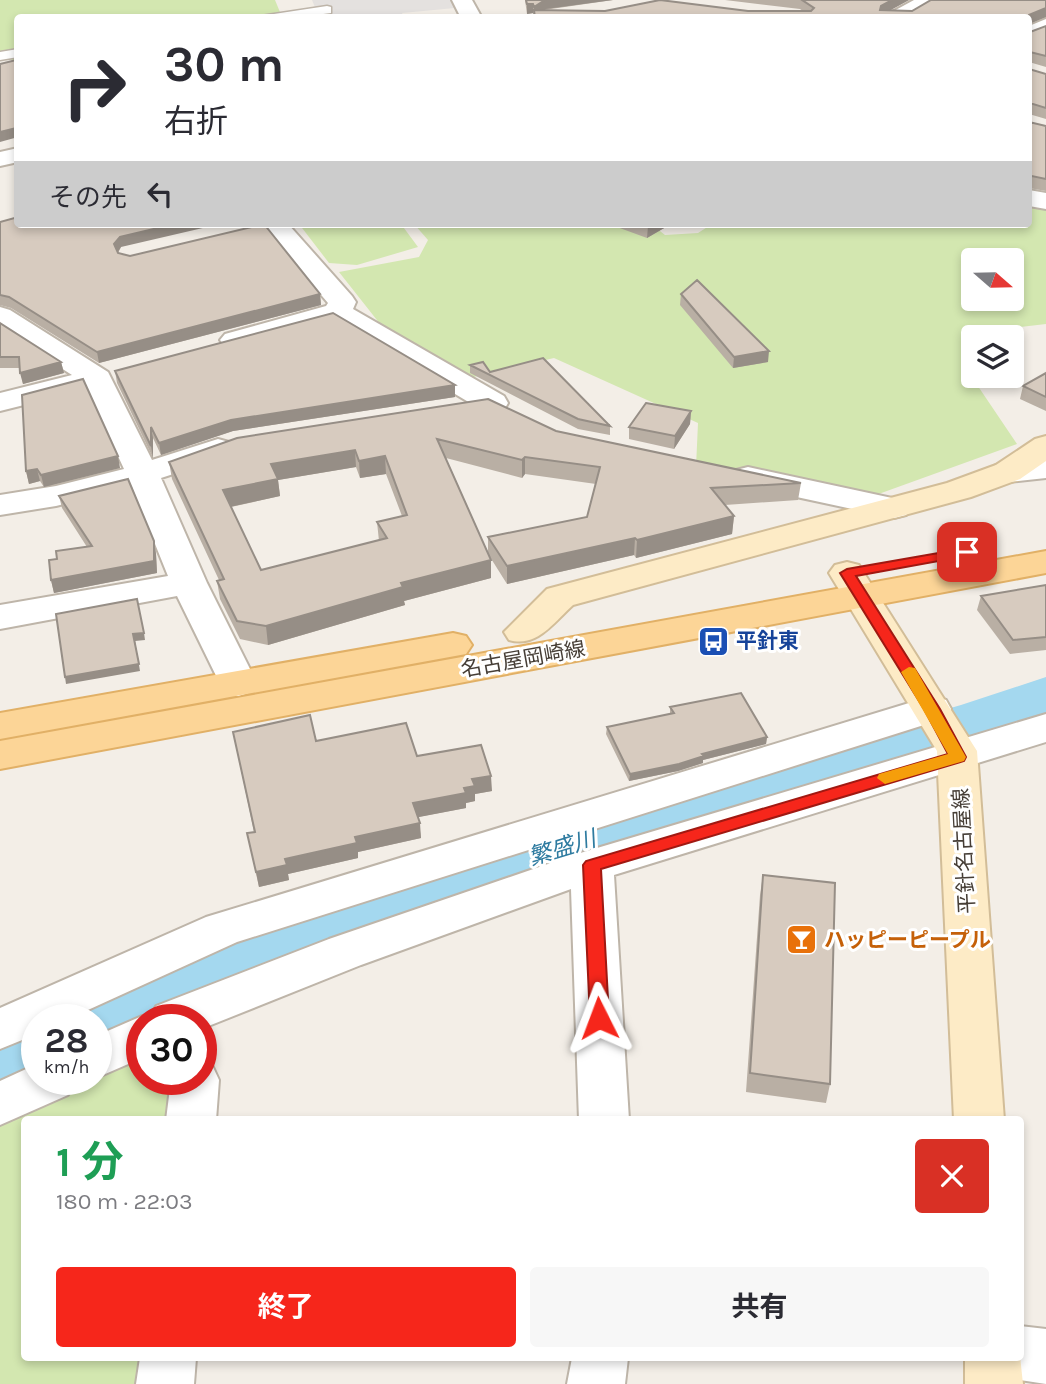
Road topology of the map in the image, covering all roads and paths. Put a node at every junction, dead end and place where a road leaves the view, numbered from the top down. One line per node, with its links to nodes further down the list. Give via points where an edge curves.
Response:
1 (931, 0): 4 (street)
2 (327, 10): 3 (lane)
3 (290, 14)
4 (900, 14)
5 (266, 228): 6 (street, via 342,302)
6 (338, 312): 8 (street); 11 (street, via 505,409)
7 (0, 316): 9 (street)
8 (204, 349)
9 (110, 375): 10 (street); 17 (street)
10 (0, 402)
11 (452, 409)
12 (246, 442): 17 (street)
13 (1046, 446): 16 (street)
14 (1046, 468): 16 (street)
15 (721, 471): 19 (street)
16 (1008, 472): 19 (street)
17 (143, 475): 18 (street, via 47,499); 22 (street)
18 (0, 505)
19 (894, 508): 25 (street, via 560,597)
20 (1046, 538): 23 (main road, 名古屋岡崎線)
21 (1046, 562): 23 (main road, 名古屋岡崎線)
22 (189, 583): 24 (street); 26 (street)
23 (854, 585): 25 (main road, 名古屋岡崎線); 27 (street); 31 (main road, 名古屋岡崎線)
24 (0, 617)
25 (523, 632): 26 (main road, 名古屋岡崎線)
26 (239, 683): 28 (main road, 名古屋岡崎線)
27 (932, 709): 30 (street); 34 (street, via 222,929)
28 (0, 726)
29 (1046, 728): 30 (street)
30 (957, 754): 32 (street); 40 (street, 平針名古屋線)
31 (0, 755)
32 (592, 865): 33 (street, via 345,951); 39 (street)
33 (217, 1005)
34 (0, 1029)
35 (21, 1094): 37 (street)
36 (194, 1095): 38 (street)
37 (0, 1104)
38 (191, 1116)
39 (604, 1116)
40 (979, 1116)
41 (1024, 1354): 42 (street)
42 (1046, 1357)
43 (168, 1361): 46 (street)
44 (600, 1361): 47 (street)
45 (993, 1361): 48 (street)
46 (165, 1384)
47 (596, 1384)
48 (994, 1384)

